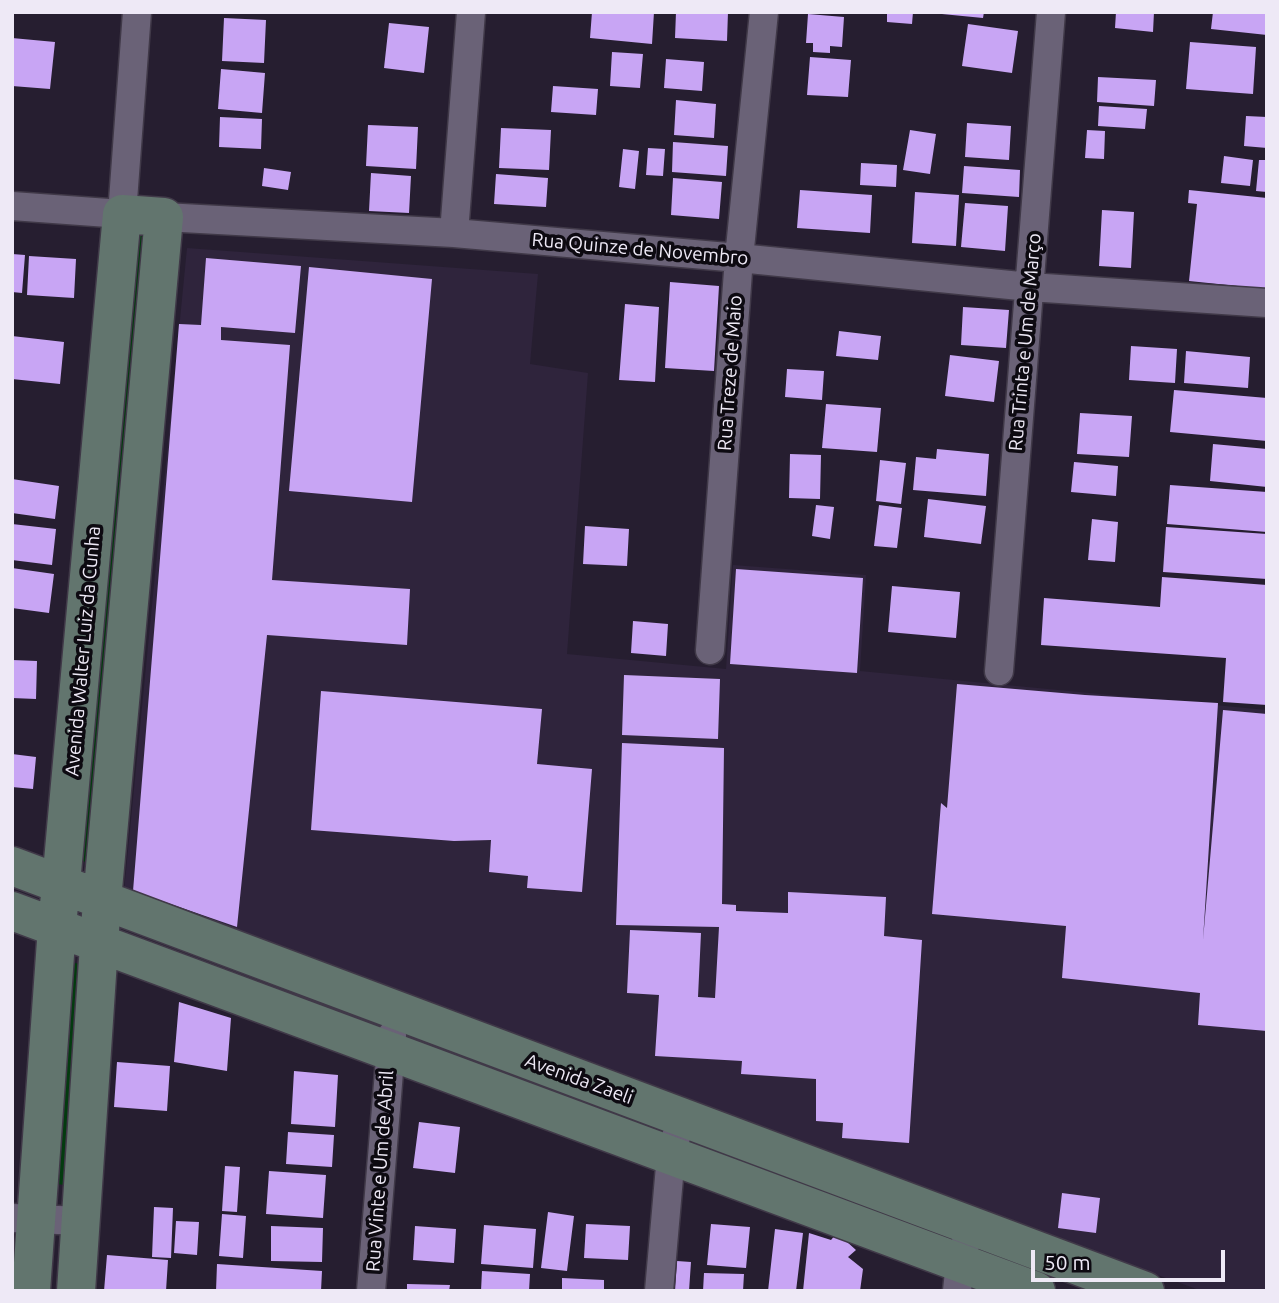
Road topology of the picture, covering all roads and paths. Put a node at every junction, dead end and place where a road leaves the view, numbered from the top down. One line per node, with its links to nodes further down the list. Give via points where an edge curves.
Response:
1 (137, 12): 6 (street, Avenida Walter Luiz da Cunha)
2 (471, 12): 8 (street)
3 (764, 12): 9 (street, Rua Treze de Maio)
4 (1051, 12): 10 (street, Rua Trinta e Um de Março)
5 (12, 206): 6 (street, Rua Quinze de Novembro)
6 (122, 214): 7 (street, Rua Quinze de Novembro); 15 (street, Avenida Walter Luiz da Cunha)
7 (164, 217): 8 (street, Rua Quinze de Novembro); 16 (street)
8 (454, 233): 9 (street, Rua Quinze de Novembro)
9 (739, 257): 10 (street, Rua Quinze de Novembro); 12 (street, Rua Treze de Maio)
10 (1030, 287): 11 (street, Rua Quinze de Novembro); 13 (street, Rua Trinta e Um de Março)
11 (1267, 303)
12 (710, 650)
13 (999, 671)
14 (12, 866): 15 (street, Avenida Zaeli)
15 (62, 885): 16 (street, Avenida Zaeli); 18 (street, Avenida Walter Luiz da Cunha)
16 (102, 900): 19 (street); 20 (street, Avenida Zaeli)
17 (12, 911): 18 (street, Avenida Zaeli)
18 (57, 927): 19 (street, Avenida Zaeli); 24 (street, Avenida Walter Luiz da Cunha)
19 (99, 944): 21 (street, Avenida Zaeli); 25 (street)
20 (396, 1011): 21 (street, Rua Vinte e Um de Abril); 22 (street, Avenida Zaeli)
21 (389, 1052): 23 (street, Avenida Zaeli); 30 (street, Rua Vinte e Um de Abril)
22 (683, 1117): 23 (street); 26 (street, Avenida Zaeli)
23 (671, 1155): 27 (street, Avenida Zaeli); 31 (street)
24 (24, 1219): 25 (street); 28 (street, Avenida Walter Luiz da Cunha)
25 (81, 1222): 29 (street)
26 (971, 1225): 27 (street); 33 (street, Avenida Zaeli)
27 (958, 1276): 32 (street, Avenida Zaeli)
28 (31, 1291)
29 (76, 1291)
30 (371, 1291)
31 (659, 1291)
32 (1036, 1291)
33 (1145, 1291)

